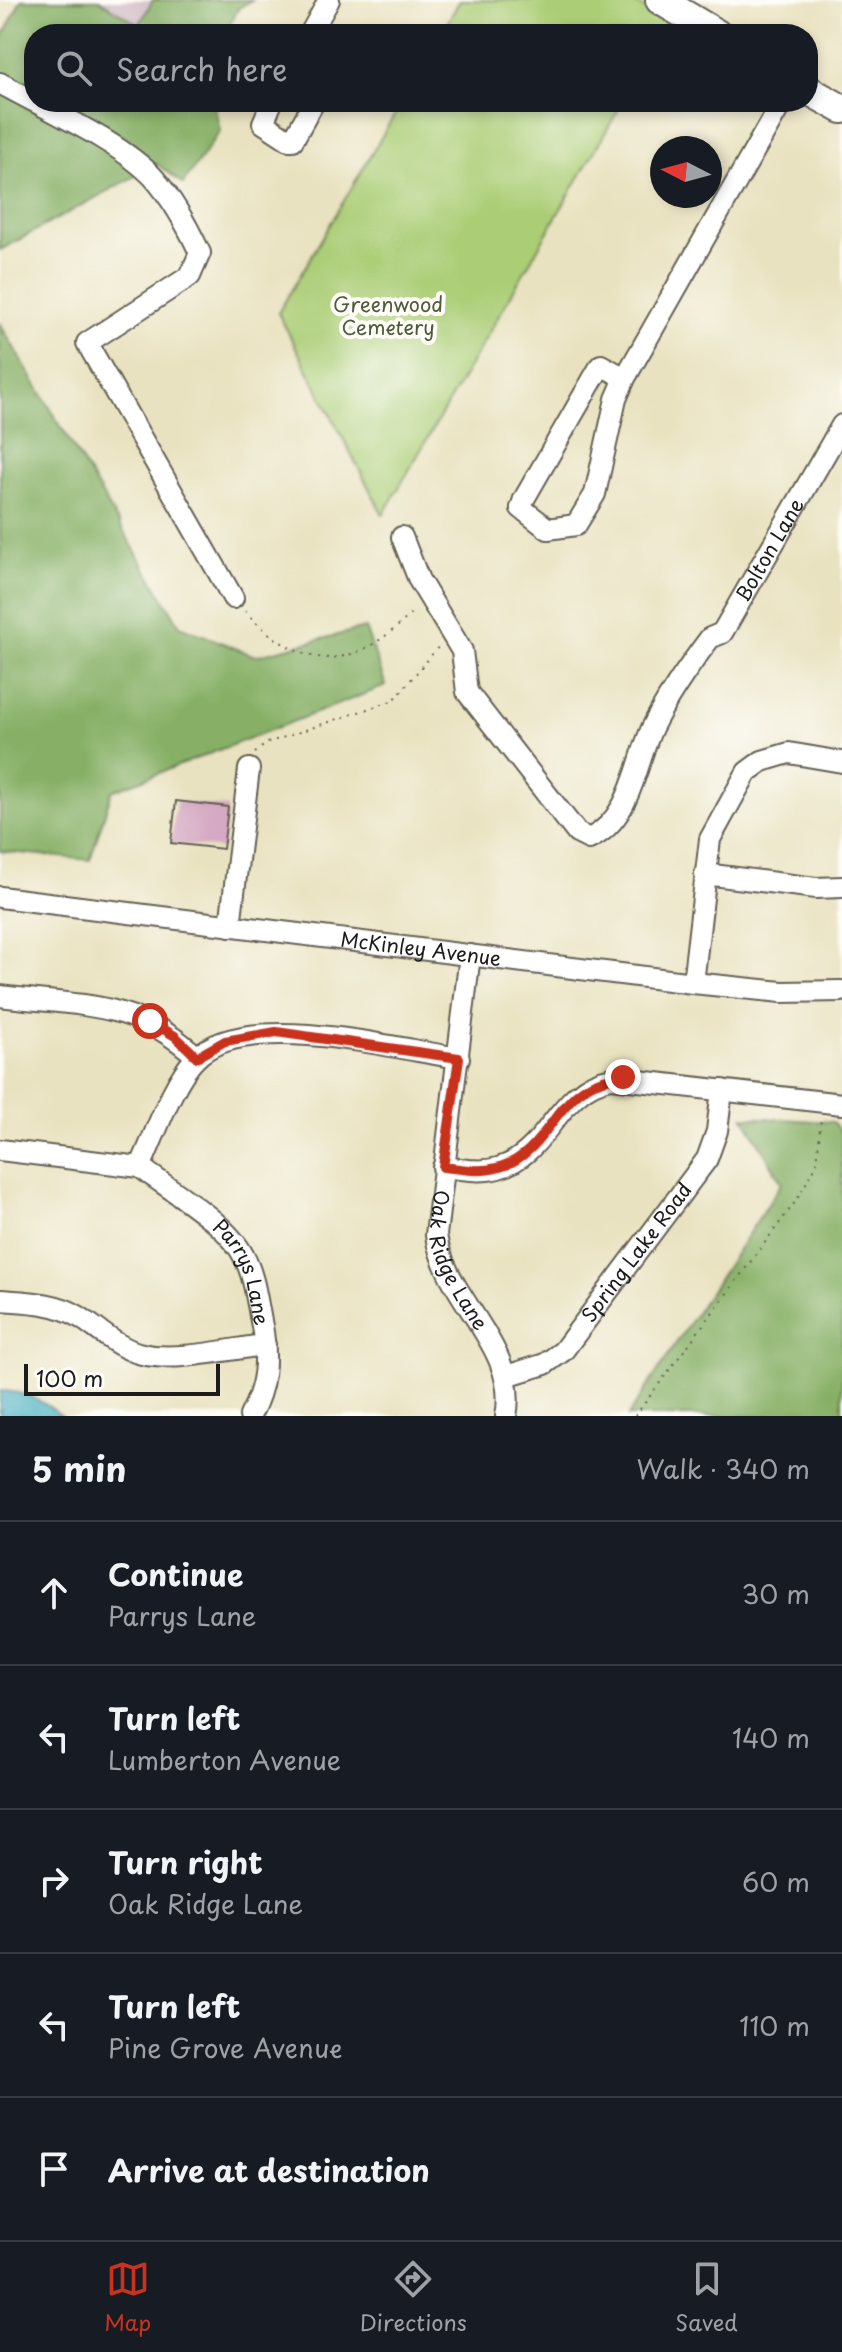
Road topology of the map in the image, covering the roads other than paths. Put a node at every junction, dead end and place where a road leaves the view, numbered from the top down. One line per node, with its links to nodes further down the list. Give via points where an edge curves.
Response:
1 (329, 0): 3 (street)
2 (660, 0): 4 (highway)
3 (318, 24)
4 (700, 24)
5 (0, 83): 7 (street)
6 (818, 96): 8 (highway)
7 (24, 97)
8 (842, 109)
9 (51, 112): 16 (street, via 130,157 154,178 200,253 190,276 87,343)
10 (268, 112): 11 (street, via 263,123 289,140)
11 (308, 112)
12 (776, 112): 13 (street)
13 (625, 378): 13 (street, via 601,365 524,499 525,514 548,529 576,525 595,494)
14 (842, 425): 15 (street, Bolton Lane, via 722,633 710,638 664,707 613,820 589,839 577,833 467,692 462,651)
15 (402, 537)
16 (233, 598)
17 (842, 762): 19 (street, via 789,753 747,772 714,829)
18 (249, 769): 22 (street)
19 (705, 874): 20 (street); 24 (street)
20 (842, 887)
21 (0, 897): 22 (street, McKinley Avenue)
22 (230, 926): 23 (street, McKinley Avenue)
23 (470, 955): 24 (street, McKinley Avenue); 28 (street, Oak Ridge Lane)
24 (693, 983): 25 (street, McKinley Avenue, via 782,992)
25 (842, 991)
26 (0, 996): 27 (street, via 127,1012 175,1036)
27 (197, 1057): 28 (street, via 225,1041 276,1032); 32 (street)
28 (459, 1058): 33 (street, Oak Ridge Lane)
29 (722, 1090): 30 (street); 33 (street, via 601,1079 574,1094 517,1159 487,1170); 36 (street, Spring Lake Road, via 707,1159 586,1322 550,1361)
30 (842, 1104)
31 (0, 1150): 32 (street)
32 (140, 1167): 35 (street, Parrys Lane, via 224,1231 243,1253)
33 (443, 1167): 36 (street, Oak Ridge Lane, via 436,1227 441,1256)
34 (0, 1300): 35 (street, via 76,1314 141,1354)
35 (265, 1345): 37 (street, Parrys Lane, via 266,1372)
36 (506, 1376): 38 (street, Oak Ridge Lane)
37 (250, 1416)
38 (506, 1416)

